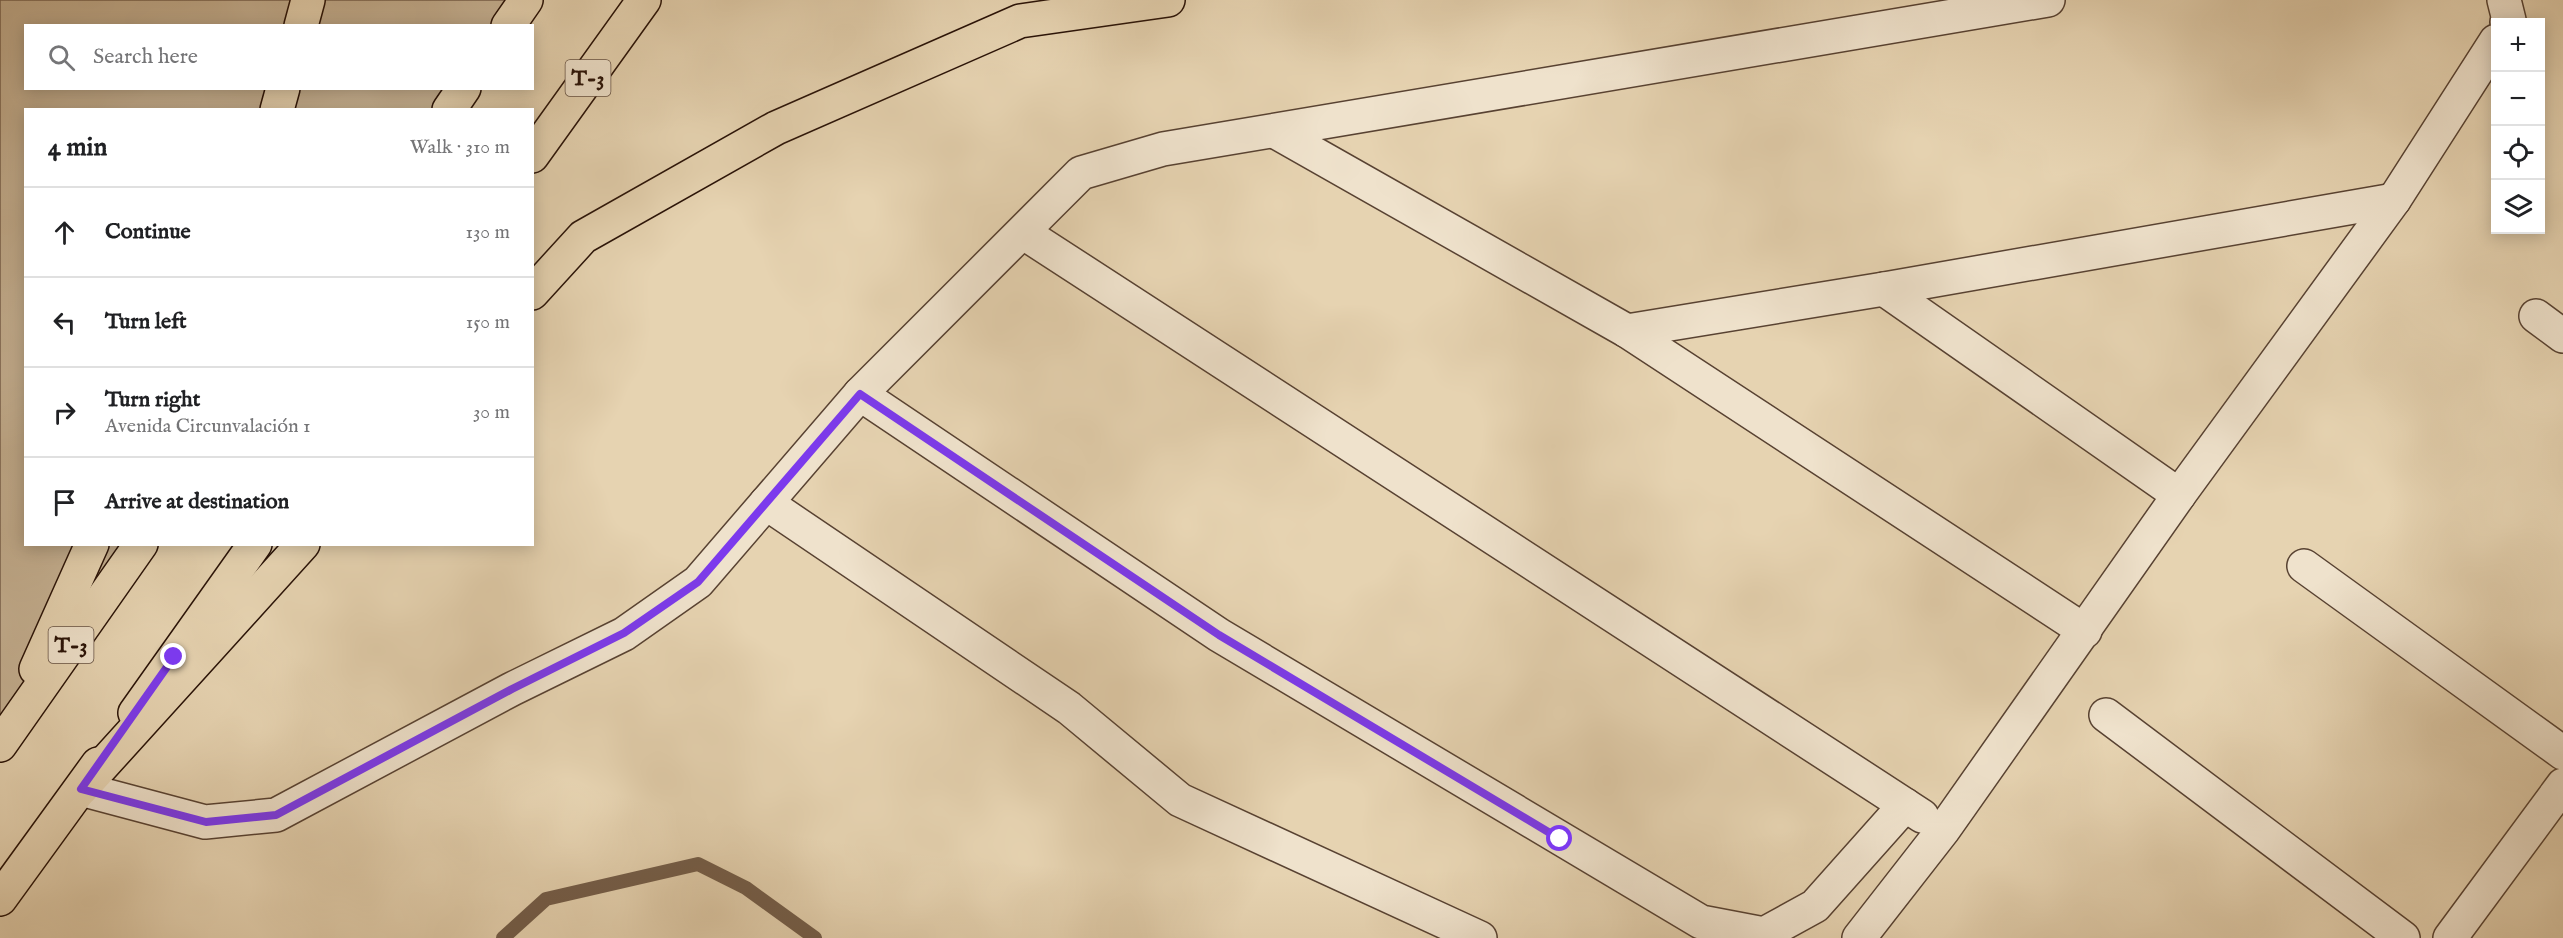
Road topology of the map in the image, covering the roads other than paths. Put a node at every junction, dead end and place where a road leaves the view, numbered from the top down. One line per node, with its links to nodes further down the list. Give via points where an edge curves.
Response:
1 (308, 0): 8 (main road)
2 (526, 0): 9 (main road)
3 (644, 0): 16 (main road, T-3)
4 (1168, 0): 20 (main road, via 1020,21 776,128 583,237)
5 (2048, 0): 15 (street)
6 (2504, 0): 7 (street)
7 (2508, 18)
8 (302, 24)
9 (509, 24)
10 (2491, 49): 17 (street)
11 (282, 90): 13 (main road)
12 (463, 90): 14 (main road)
13 (278, 108)
14 (450, 108)
15 (1276, 132): 18 (street, via 1164,149 1081,173); 22 (street)
16 (534, 153)
17 (2394, 200): 19 (street); 25 (street)
18 (1024, 233): 24 (street); 38 (street)
19 (1884, 289): 22 (street); 25 (street)
20 (534, 291)
21 (2536, 316): 23 (street)
22 (1627, 331): 32 (street)
23 (2563, 336)
24 (860, 394): 26 (street); 38 (street, via 1219,635 1701,922 1764,934 1815,906)
25 (2179, 495): 32 (street)
26 (766, 503): 37 (street, via 698,582 624,633 276,815 206,822); 41 (street, via 1070,708 1180,800)
27 (91, 546): 34 (main road)
28 (140, 546): 34 (main road, T-3)
29 (254, 546): 37 (main road)
30 (301, 546): 37 (main road)
31 (2304, 566): 35 (street)
32 (2085, 631): 39 (street)
33 (2106, 715): 43 (street)
34 (2, 742)
35 (2563, 753)
36 (2563, 785): 44 (street)
37 (81, 789): 40 (main road)
38 (1905, 805): 39 (street)
39 (1944, 829): 42 (street)
40 (0, 899)
41 (1480, 938)
42 (1859, 938)
43 (2403, 938)
44 (2450, 938)

